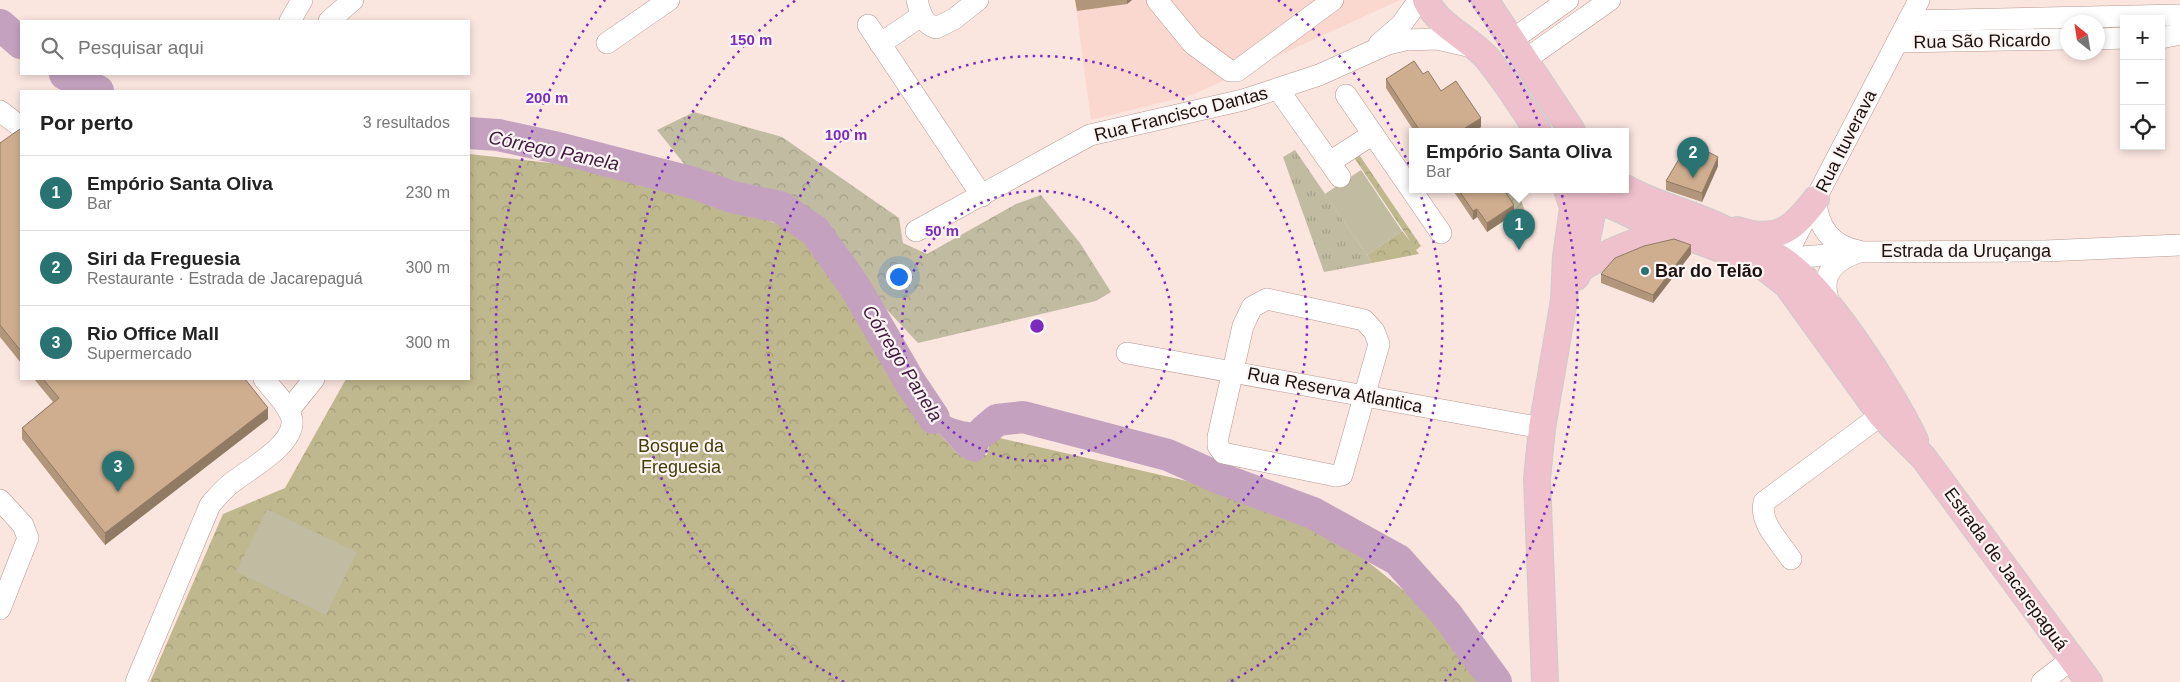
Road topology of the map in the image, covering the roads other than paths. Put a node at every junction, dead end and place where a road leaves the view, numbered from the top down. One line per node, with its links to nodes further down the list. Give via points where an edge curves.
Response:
1 (302, 0): 16 (street)
2 (353, 0): 17 (street)
3 (669, 0): 26 (street)
4 (978, 0): 14 (street, via 936,28 930,26)
5 (1157, 0): 6 (street, via 1193,44 1230,71 1237,71)
6 (1333, 0)
7 (1419, 0): 30 (street, Rua Francisco Dantas, via 1401,25)
8 (1426, 0): 28 (main road, via 1437,16)
9 (1470, 0): 29 (main road, via 1488,24)
10 (1485, 0): 29 (main road)
11 (1568, 0): 29 (street)
12 (1610, 0): 29 (street)
13 (1919, 0): 18 (street, Rua Ituverava)
14 (919, 8): 27 (street)
15 (2180, 15): 18 (street, Rua São Ricardo)
16 (291, 20)
17 (330, 20)
18 (1908, 21): 25 (street, Rua Ituverava)
19 (868, 25): 27 (street)
20 (2180, 34): 21 (street)
21 (2165, 37)
22 (2120, 38): 24 (street)
23 (2060, 39): 25 (street, Rua São Ricardo)
24 (2105, 39)
25 (1897, 42): 45 (street, Rua Ituverava)
26 (606, 43)
27 (880, 44): 44 (street)
28 (1479, 50): 30 (street, Rua Francisco Dantas, via 1451,40 1422,38 1404,40); 35 (main road)
29 (1518, 50): 36 (main road)
30 (1371, 51): 31 (street, Rua Francisco Dantas)
31 (1278, 89): 37 (street, via 1335,169); 44 (street, Rua Francisco Dantas, via 1090,135)
32 (1346, 95): 37 (street)
33 (0, 111): 34 (street)
34 (20, 126)
35 (1536, 128)
36 (1570, 128)
37 (1373, 134): 38 (street)
38 (1409, 186)
39 (1629, 190): 46 (main road, Estrada de Jacarepaguá)
40 (1414, 193): 49 (street)
41 (1568, 193): 54 (main road, via 1573,208)
42 (1593, 193): 52 (main road)
43 (1595, 193): 48 (main road, Estrada de Jacarepaguá)
44 (982, 196): 47 (street, Rua Francisco Dantas)
45 (1816, 199): 46 (main road, via 1798,223 1773,234 1753,235); 51 (street, via 1818,216 1826,232 1842,246); 53 (street, Rua Ituverava, via 1790,248)
46 (1708, 222): 53 (main road, Estrada de Jacarepaguá)
47 (916, 231)
48 (1676, 232): 52 (main road, via 1653,236 1601,256); 53 (main road, Estrada de Jacarepaguá, via 1771,272)
49 (1441, 233)
50 (2180, 245): 51 (street, Estrada da Uruçanga, via 2045,251)
51 (1861, 252): 53 (street, Estrada da Uruçanga, via 1803,257); 55 (street, via 1845,257 1828,273 1828,298)
52 (1581, 268): 54 (main road)
53 (1786, 273): 55 (main road, Estrada de Jacarepaguá, via 1796,271); 62 (main road, Estrada de Jacarepaguá)
54 (1564, 300): 63 (main road)
55 (1835, 314): 64 (main road, Estrada de Jacarepaguá, via 1897,404)
56 (1127, 353): 57 (street, Rua Reserva Atlantica)
57 (1232, 371): 60 (street, Rua Reserva Atlantica); 60 (street, via 1243,326 1252,307 1266,299 1364,320 1374,331 1379,344); 60 (street, via 1218,437 1218,446 1223,453 1336,476 1342,475)
58 (265, 380): 61 (street)
59 (313, 380): 61 (street)
60 (1366, 397): 63 (street, Rua Reserva Atlantica)
61 (289, 410): 69 (street, via 292,422 286,438 263,462 230,484 210,505)
62 (1881, 415): 64 (main road, Estrada de Jacarepaguá); 66 (street, via 1764,502 1764,519)
63 (1542, 428): 70 (main road, via 1537,478)
64 (1923, 457): 68 (main road, Estrada de Jacarepaguá)
65 (0, 500): 67 (street, via 23,525 28,538)
66 (1791, 559)
67 (0, 609)
68 (2072, 659): 71 (street); 72 (main road, Estrada de Jacarepaguá)
69 (136, 682)
70 (1545, 682)
71 (2042, 682)
72 (2088, 682)

